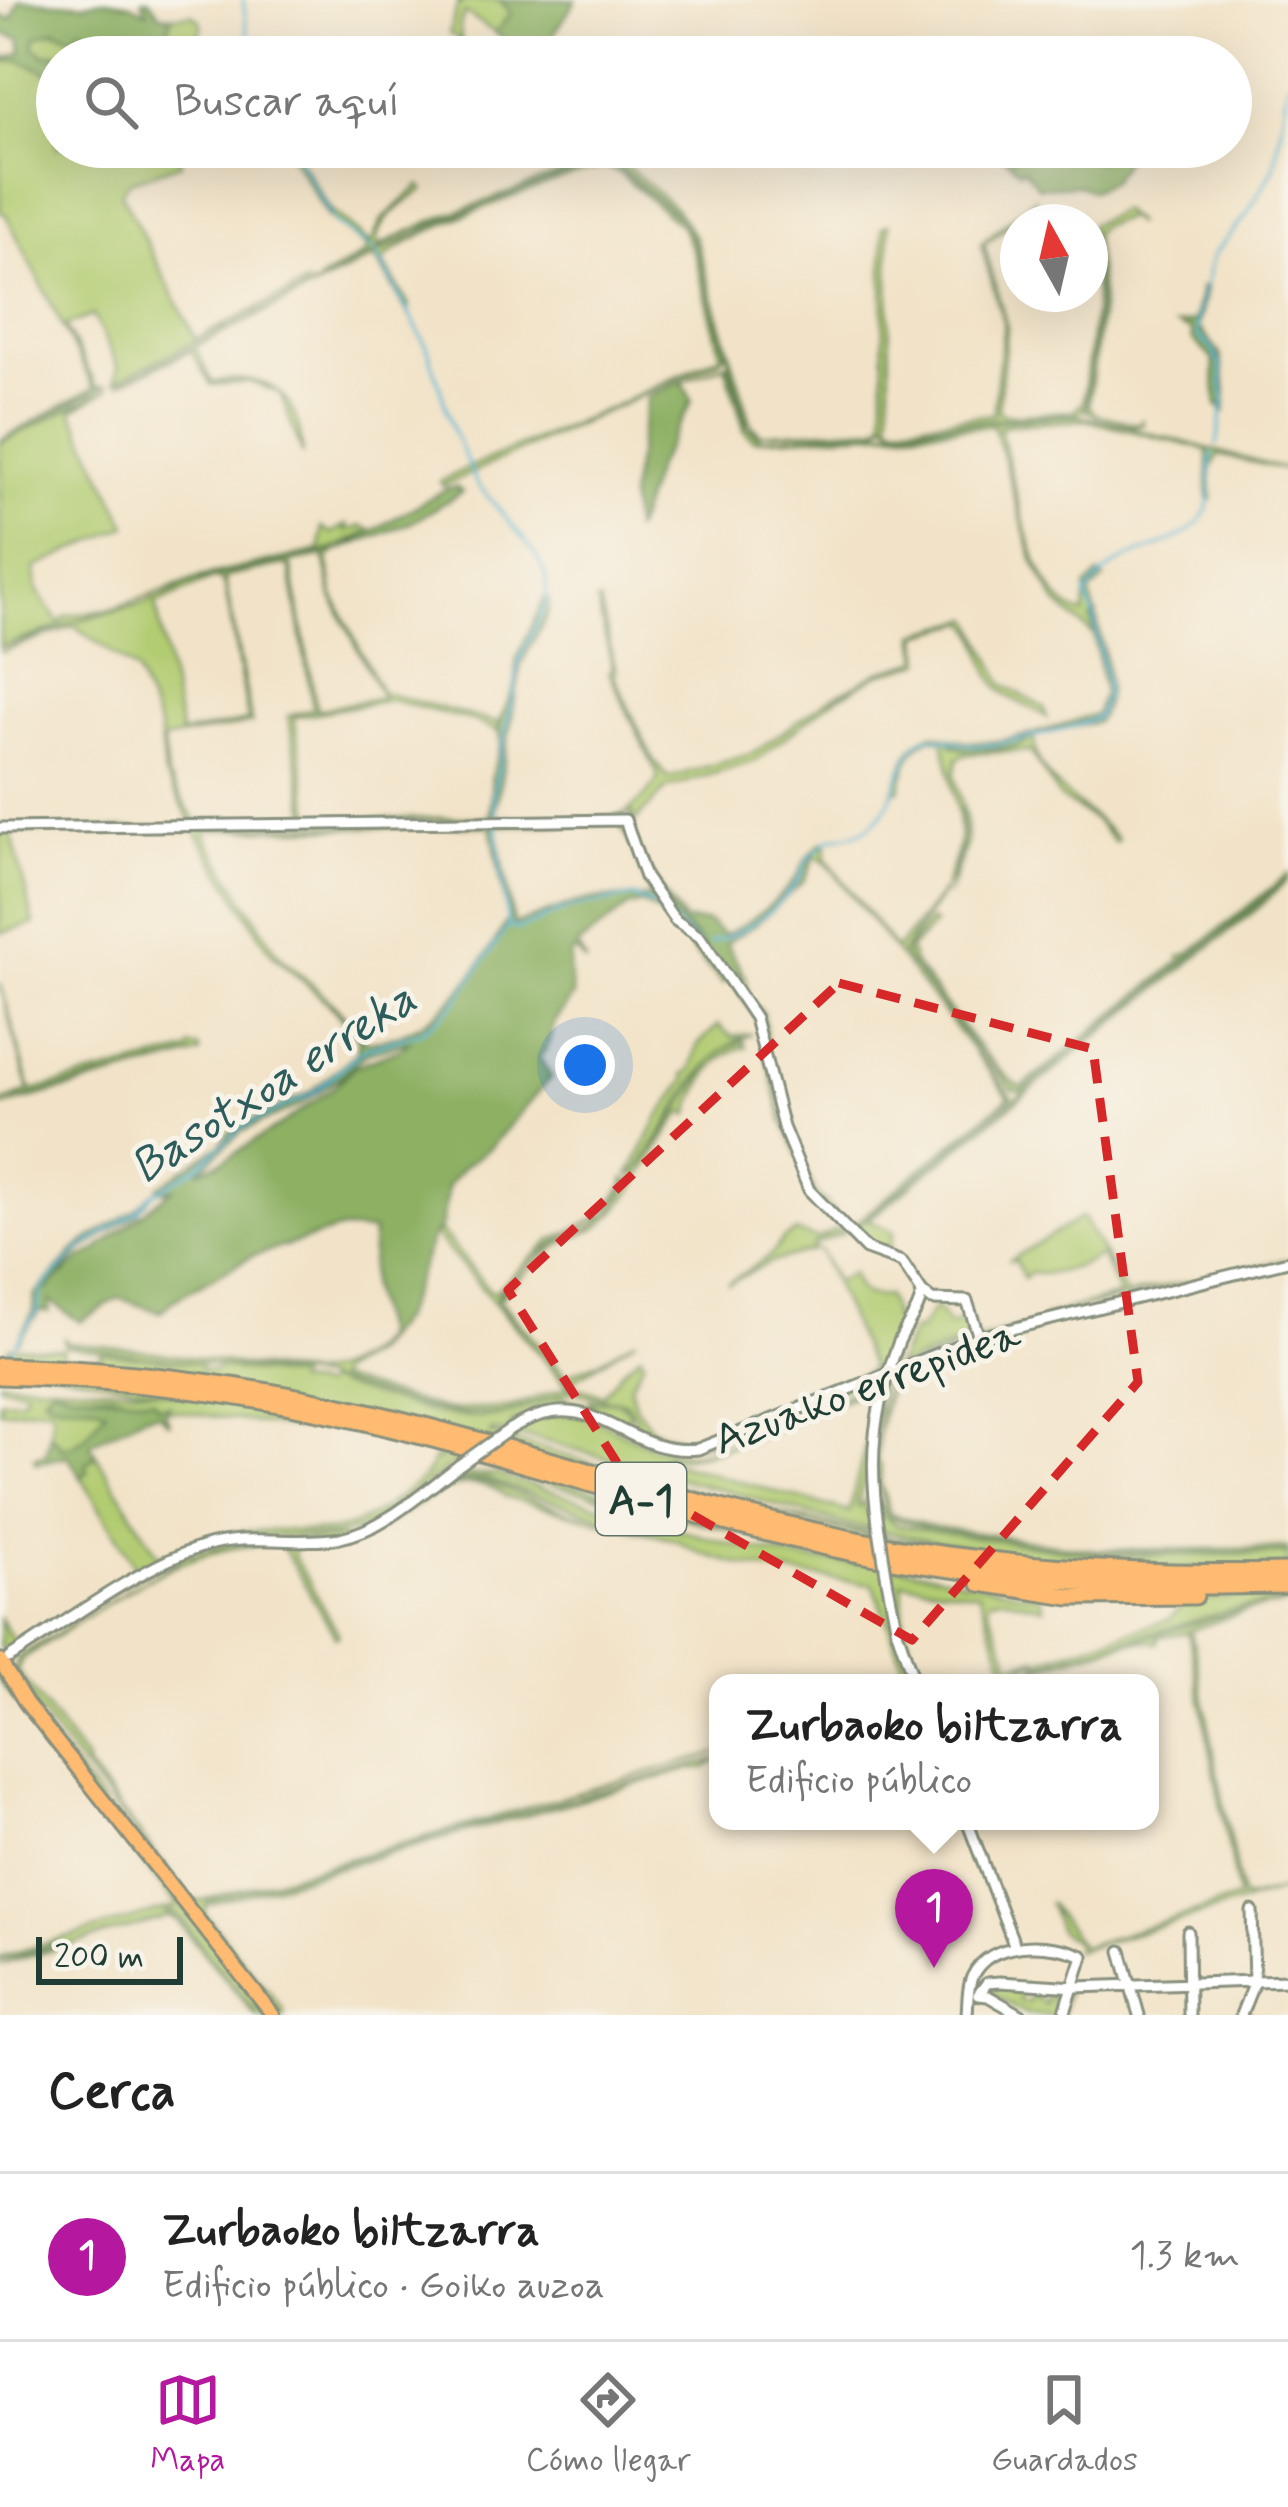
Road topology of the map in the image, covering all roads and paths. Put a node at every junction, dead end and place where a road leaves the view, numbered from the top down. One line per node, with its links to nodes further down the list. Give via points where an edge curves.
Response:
1 (0, 828): 3 (street, via 626,820 644,877 675,920 700,938 754,1018 809,1190 854,1238 902,1262)
2 (1288, 1261): 4 (street, Azuako errepidea)
3 (922, 1292): 4 (street, via 967,1301); 6 (street)
4 (979, 1337): 6 (street, Azuako errepidea)
5 (0, 1366): 8 (highway, A-1, via 165,1377 336,1405 911,1550 1087,1570)
6 (887, 1374): 10 (street, Azuako errepidea, bridge, via 698,1449 656,1445 593,1416 544,1413 386,1519 328,1540 232,1540 188,1552); 11 (street, bridge, via 872,1446 878,1523)
7 (0, 1376): 9 (highway, A-1, via 164,1387 332,1415 728,1524 895,1561 1086,1583)
8 (1288, 1572)
9 (1288, 1588)
10 (3, 1663): 23 (main road)
11 (912, 1674)
12 (970, 1830): 15 (street)
13 (1252, 1912): 18 (street)
14 (1188, 1932): 19 (street)
15 (1015, 1947): 21 (street, via 1080,1953); 22 (street, via 980,1965)
16 (1121, 1952): 20 (street)
17 (1288, 1980): 18 (street)
18 (1254, 1982): 19 (street); 29 (street)
19 (1189, 1983): 20 (street); 28 (street)
20 (1131, 1985): 21 (street); 27 (street)
21 (1076, 1987): 22 (street, via 991,1982); 26 (street)
22 (973, 1996): 24 (street); 25 (street)
23 (273, 2015)
24 (967, 2015)
25 (1021, 2015)
26 (1064, 2015)
27 (1139, 2015)
28 (1189, 2015)
29 (1241, 2015)

